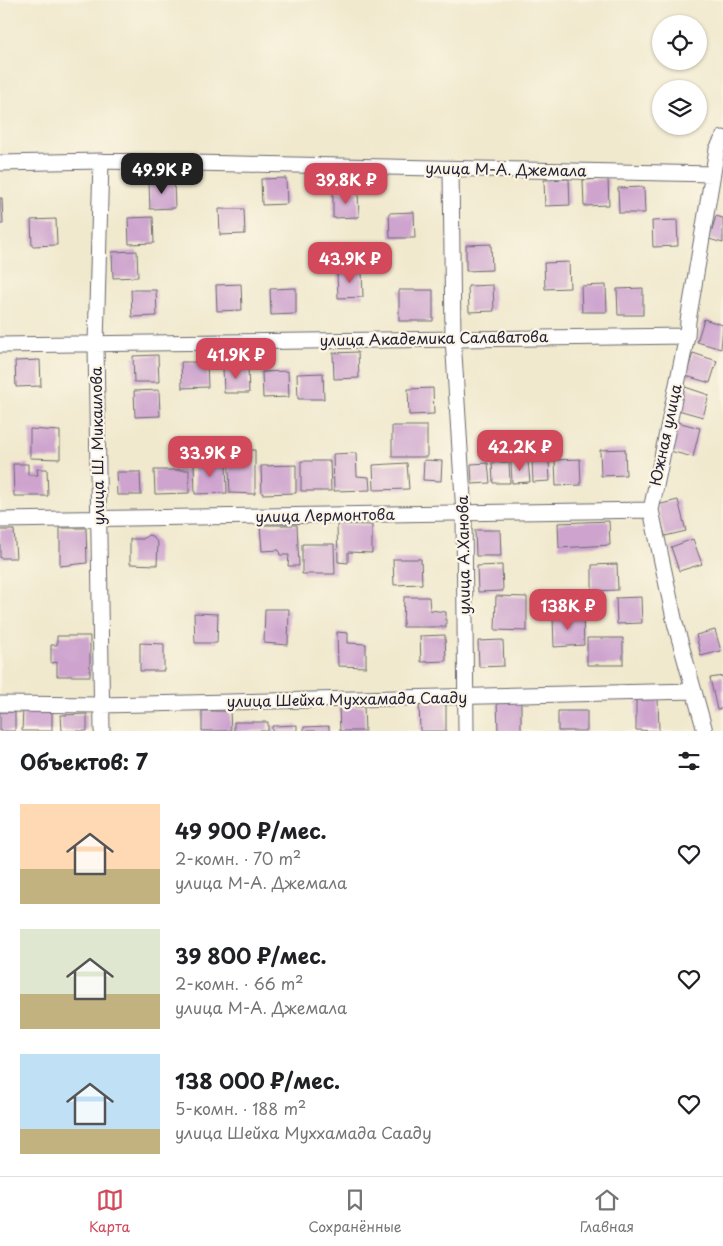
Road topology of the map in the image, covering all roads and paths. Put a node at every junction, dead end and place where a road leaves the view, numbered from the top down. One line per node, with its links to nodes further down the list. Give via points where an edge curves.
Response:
1 (723, 138): 5 (street, Южная улица, via 717,149)
2 (101, 161): 3 (street, улица М-А. Джемала); 4 (street, улица М-А. Джемала); 8 (street, улица Ш. Микаилова)
3 (0, 163)
4 (451, 169): 5 (street, улица М-А. Джемала); 7 (street, улица А.Ханова)
5 (713, 174): 6 (street, Южная улица)
6 (687, 336): 7 (street, улица Академика Салаватова); 10 (street, Южная улица)
7 (453, 338): 8 (street, улица Академика Салаватова); 11 (street, улица А.Ханова)
8 (96, 344): 9 (street, улица Академика Салаватова); 12 (street, улица Ш. Микаилова)
9 (0, 345)
10 (651, 510): 11 (street, улица Лермонтова); 14 (street, Южная улица, via 675,623)
11 (464, 514): 12 (street, улица Лермонтова); 15 (street, улица А.Ханова)
12 (99, 519): 13 (street, улица Лермонтова); 17 (street, улица Ш. Микаилова)
13 (0, 520)
14 (694, 691): 15 (street, улица Шейха Муххамада Сааду); 20 (street, Южная улица)
15 (466, 697): 17 (street, улица Шейха Муххамада Сааду); 19 (street, улица А.Ханова)
16 (0, 704): 17 (street, улица Шейха Муххамада Сааду)
17 (102, 705): 18 (street, улица Ш. Микаилова)
18 (102, 731)
19 (466, 731)
20 (706, 731)

